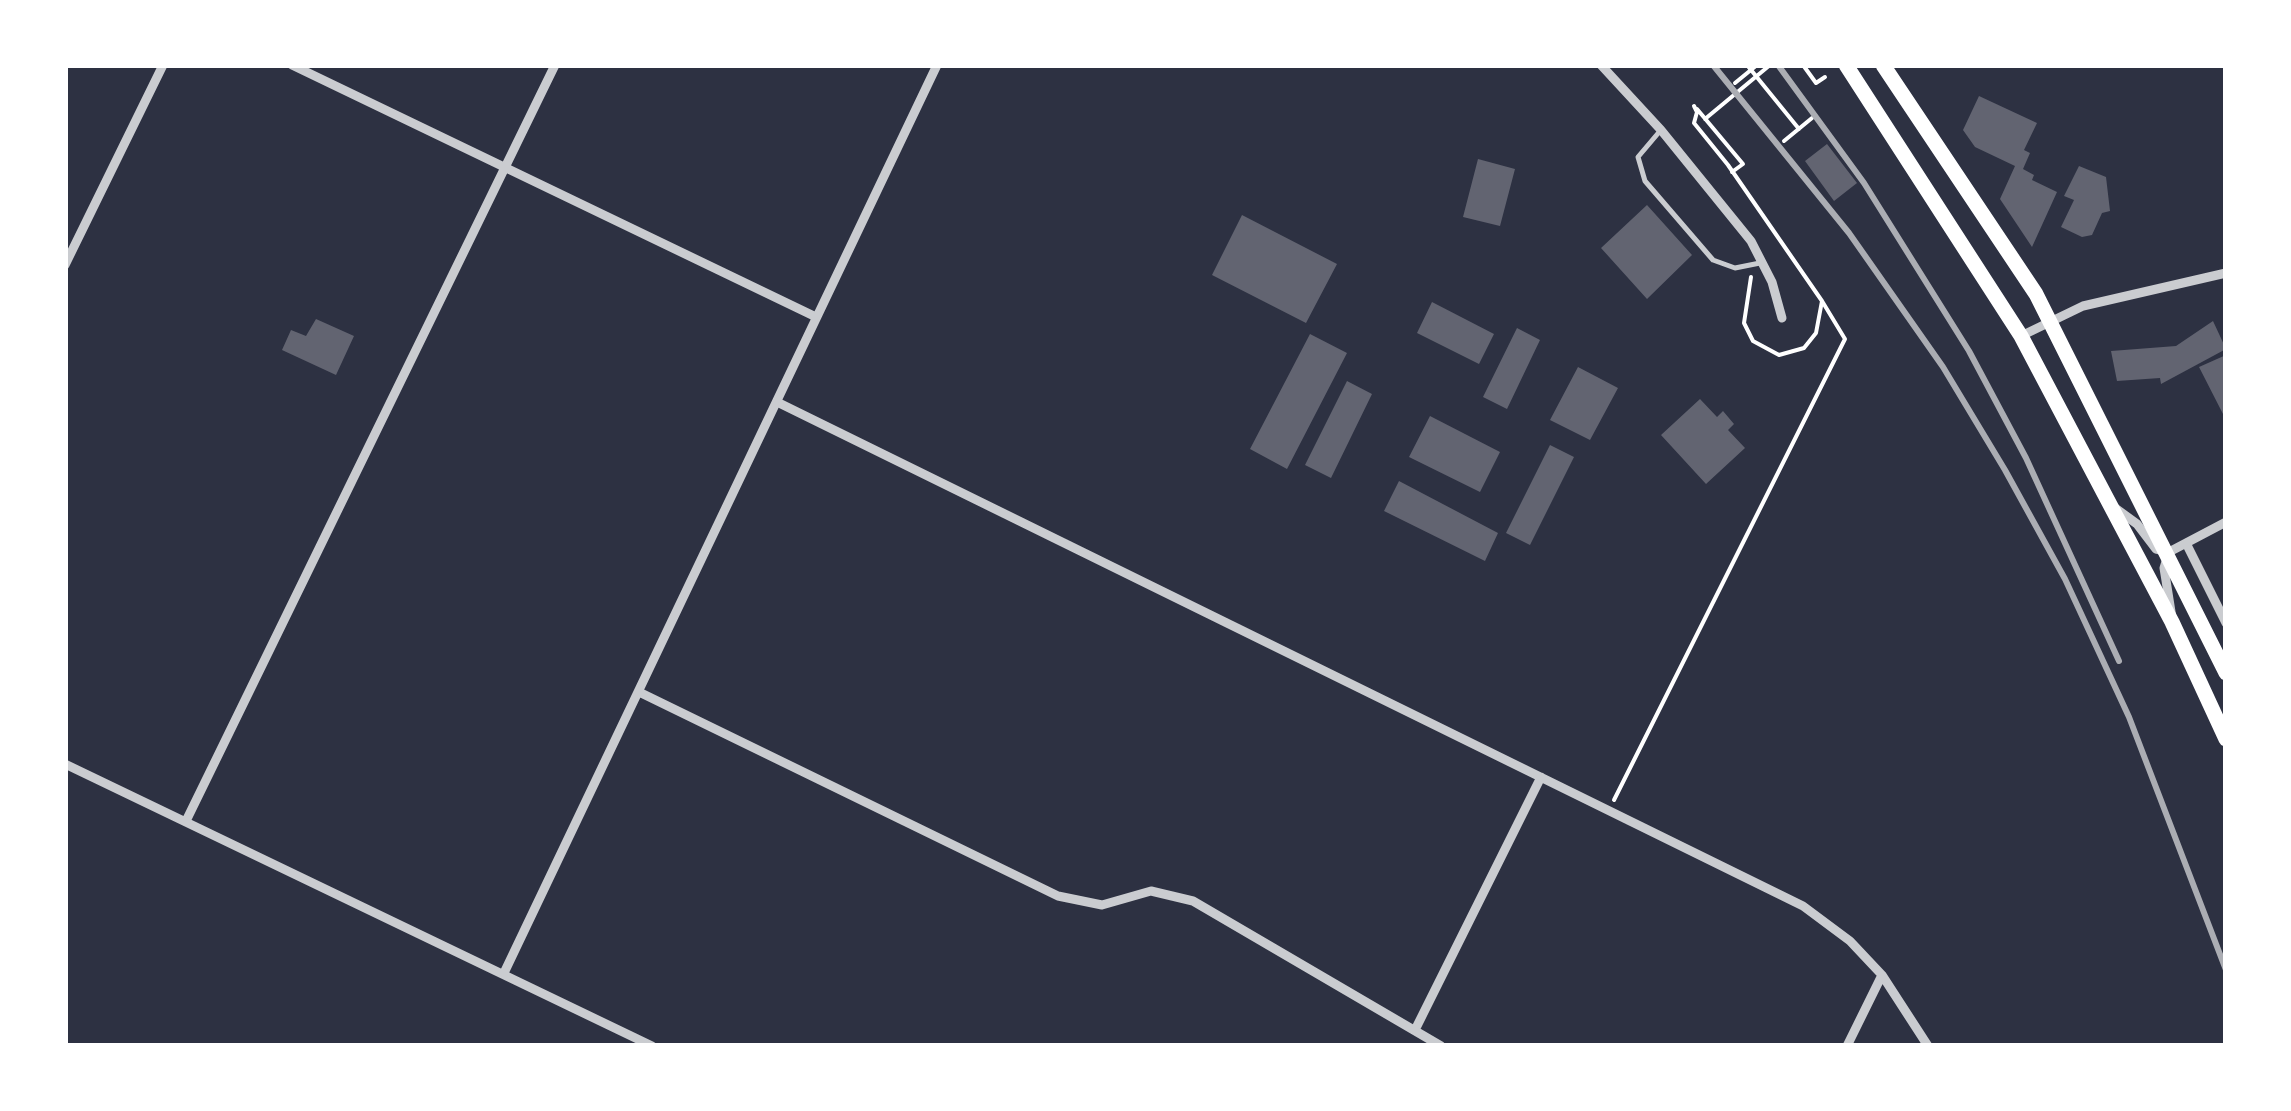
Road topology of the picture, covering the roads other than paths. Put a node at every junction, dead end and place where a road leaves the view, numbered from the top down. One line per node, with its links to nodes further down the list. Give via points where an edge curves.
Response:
1 (163, 65): 11 (street)
2 (292, 65): 9 (street)
3 (555, 65): 9 (street)
4 (936, 65): 13 (street)
5 (1601, 65): 8 (street)
6 (1846, 65): 16 (main road)
7 (1883, 65): 15 (main road)
8 (1662, 130): 10 (street); 10 (lane, via 1638,158 1645,181 1719,264)
9 (507, 167): 13 (street); 29 (street)
10 (1763, 262): 14 (street)
11 (65, 265)
12 (2226, 273): 15 (street, via 2082,306)
13 (816, 317): 17 (street)
14 (1782, 318)
15 (2050, 320): 16 (street); 21 (main road)
16 (2020, 336): 18 (main road)
17 (776, 402): 25 (street); 28 (street)
18 (2114, 508): 21 (street, via 2156,550); 22 (main road)
19 (2226, 522): 20 (street)
20 (2186, 544): 21 (street); 23 (street)
21 (2168, 552): 22 (street); 24 (main road)
22 (2172, 622): 26 (main road)
23 (2226, 623)
24 (2226, 673)
25 (639, 692): 30 (street); 32 (street, via 1058,896 1102,906 1150,891 1192,901)
26 (2226, 739)
27 (65, 764): 29 (street)
28 (1540, 777): 31 (street, via 1803,906); 32 (street)
29 (186, 821): 30 (street)
30 (504, 973): 33 (street)
31 (1882, 974): 35 (street); 36 (street)
32 (1415, 1030): 34 (street)
33 (652, 1046)
34 (1441, 1046)
35 (1847, 1046)
36 (1928, 1046)

